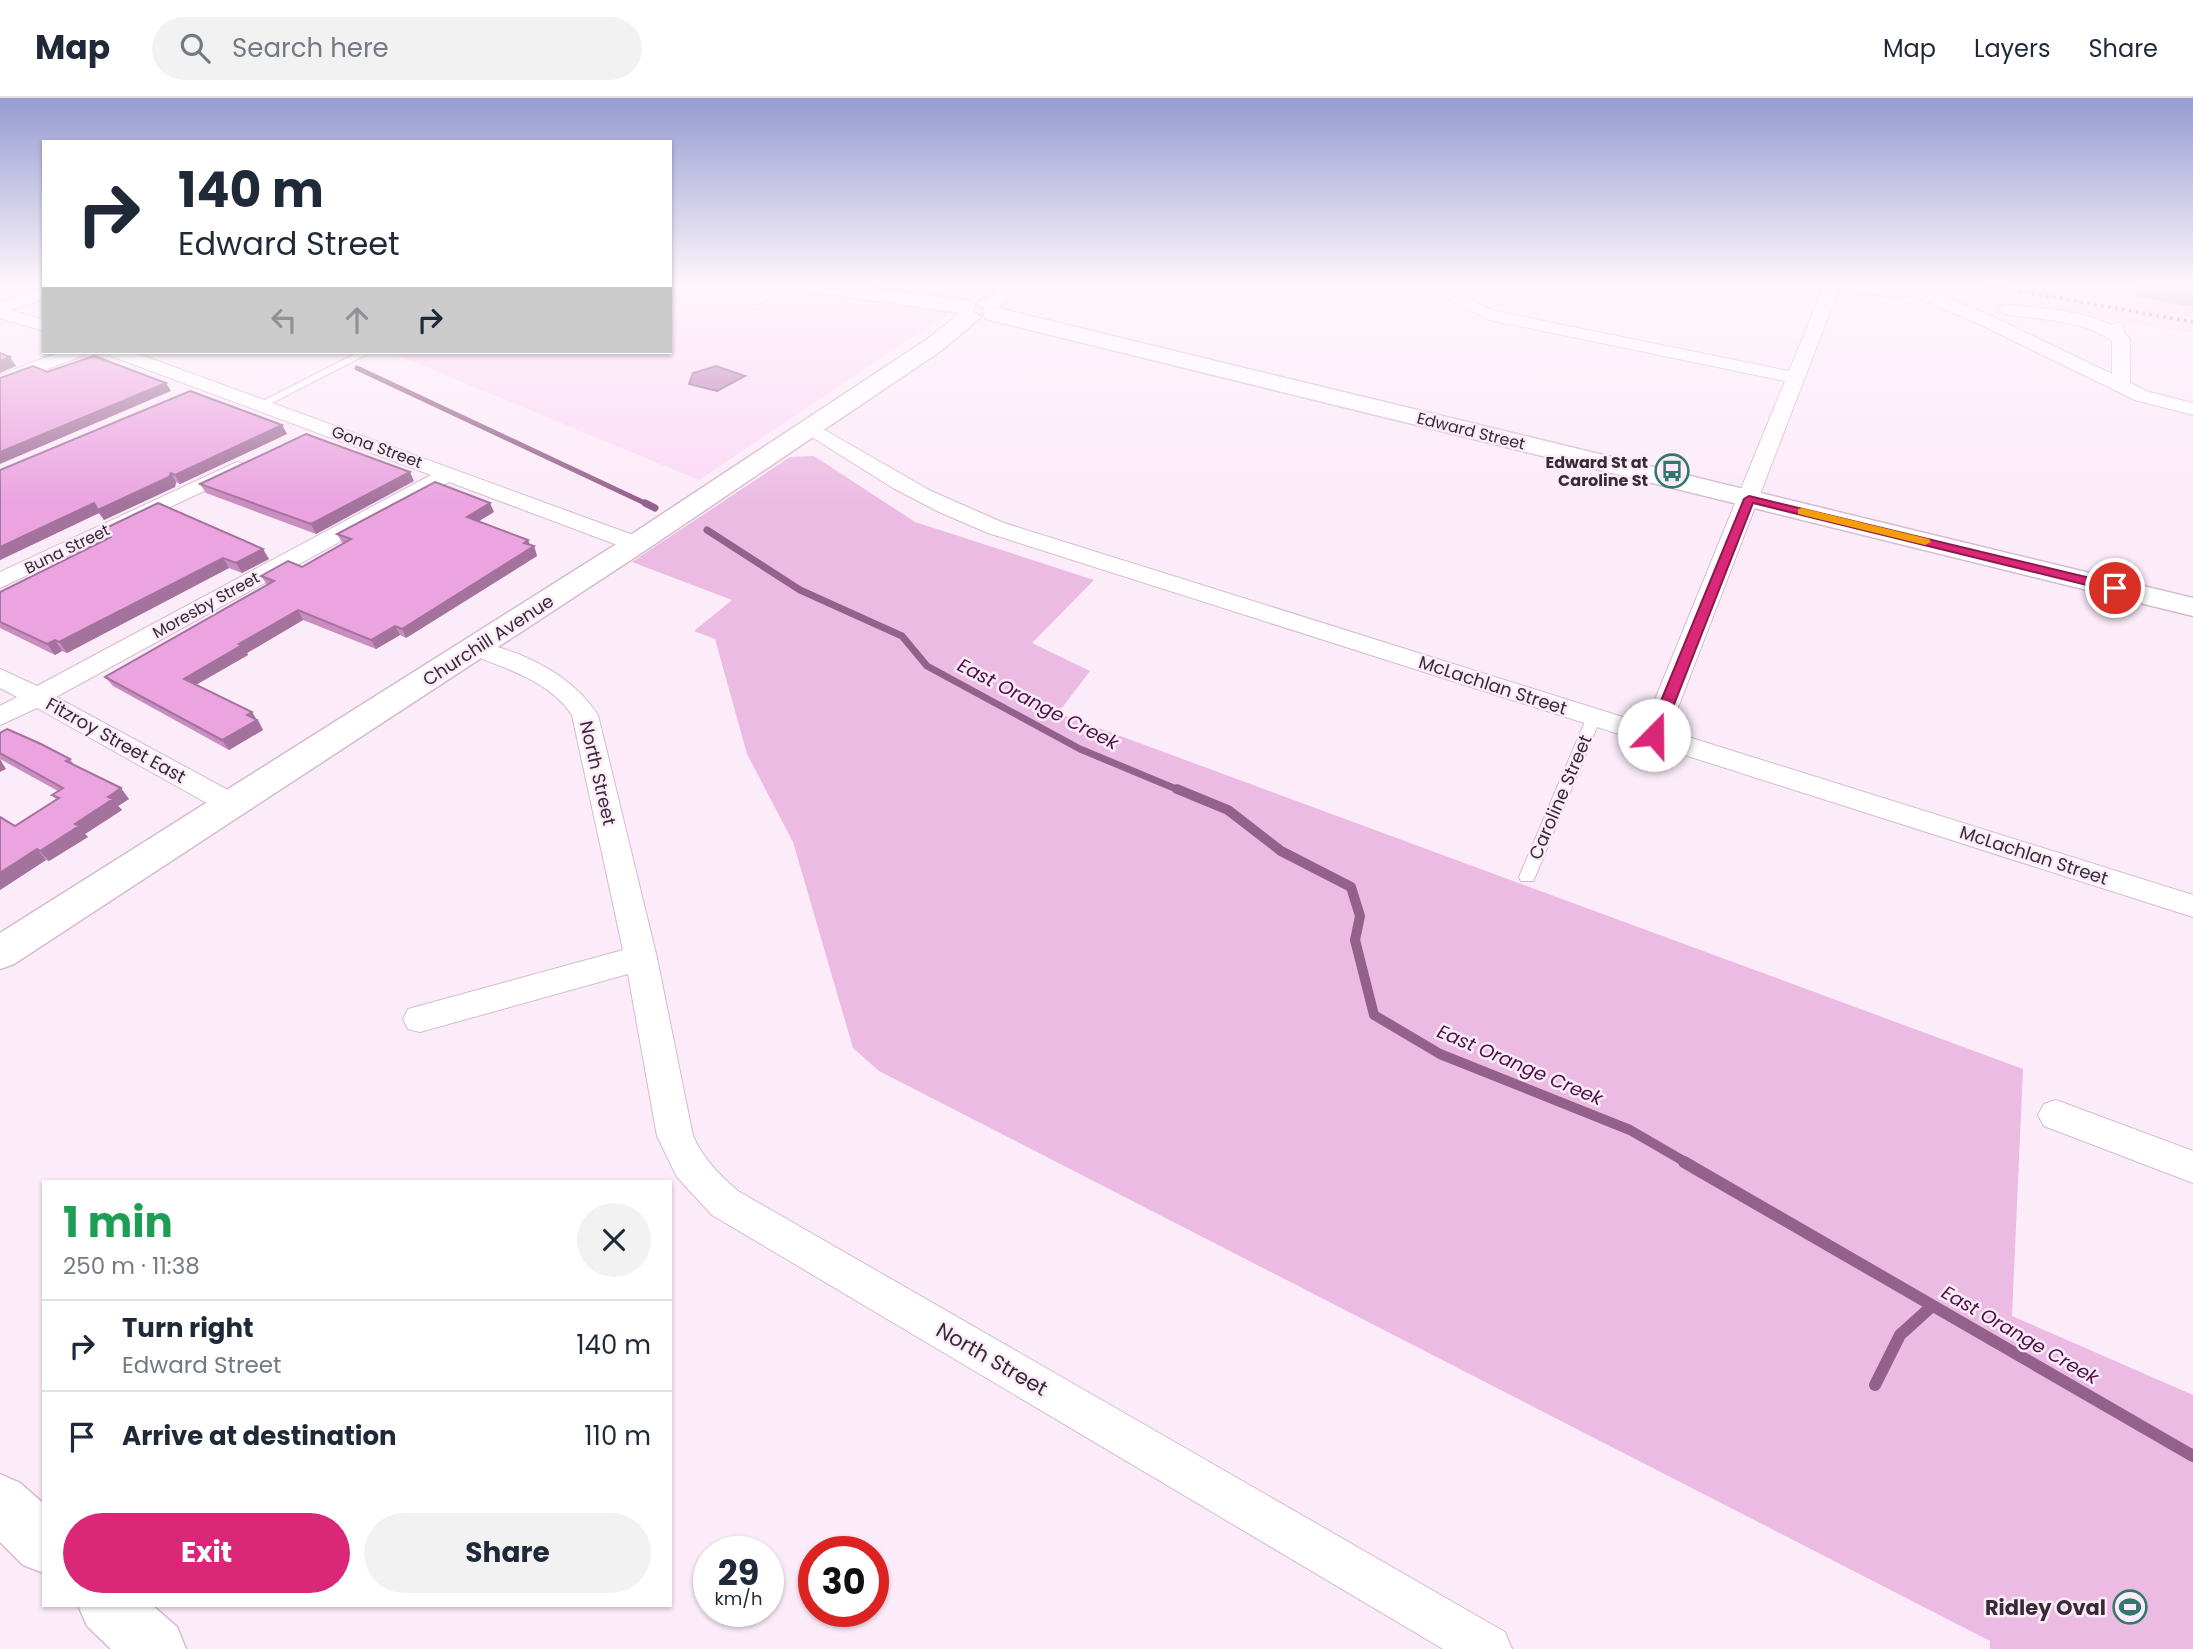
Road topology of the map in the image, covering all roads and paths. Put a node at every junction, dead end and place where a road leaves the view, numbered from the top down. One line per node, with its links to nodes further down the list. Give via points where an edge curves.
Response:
1 (59, 358): 11 (street)
2 (135, 358): 12 (street, Gona Street)
3 (353, 358): 15 (lane)
4 (914, 358): 18 (street, Churchill Avenue)
5 (1173, 358): 22 (street, Edward Street)
6 (1701, 358): 10 (street)
7 (1804, 358): 10 (street)
8 (2065, 358): 13 (street)
9 (2121, 358): 13 (street)
10 (1796, 378): 22 (street)
11 (0, 381)
12 (208, 385): 14 (street); 15 (street, Gona Street)
13 (2122, 386): 16 (street, via 2152,400)
14 (184, 395)
15 (262, 404): 17 (street, Gona Street)
16 (2193, 409)
17 (323, 427): 19 (street); 21 (street, Gona Street)
18 (809, 429): 23 (street, Churchill Avenue); 30 (street, McLachlan Street, via 898,484 966,517)
19 (298, 439)
20 (261, 456): 24 (street, Buna Street)
21 (450, 473): 23 (street, Gona Street); 28 (street, Moresby Street)
22 (1749, 499): 25 (street, Edward Street); 31 (street)
23 (636, 544): 26 (street, Churchill Avenue)
24 (0, 581)
25 (2193, 607)
26 (476, 648): 32 (street, Churchill Avenue); 36 (street, North Street, via 544,677 579,704 587,722)
27 (0, 677): 28 (street, Fitzroy Street East)
28 (38, 697): 29 (street, Moresby Street); 32 (street, Fitzroy Street East)
29 (0, 717)
30 (1594, 717): 31 (street, McLachlan Street); 33 (lane, Caroline Street)
31 (1654, 735): 34 (street, McLachlan Street)
32 (231, 804): 35 (street, Churchill Avenue)
33 (1527, 877)
34 (2193, 906)
35 (0, 953)
36 (641, 958): 37 (street); 44 (street, North Street, via 675,1136 685,1162 725,1203)
37 (420, 1018)
38 (2056, 1115): 39 (street)
39 (2193, 1167)
40 (0, 1503): 41 (street)
41 (42, 1542)
42 (110, 1607): 43 (street)
43 (155, 1649)
44 (1488, 1649)

